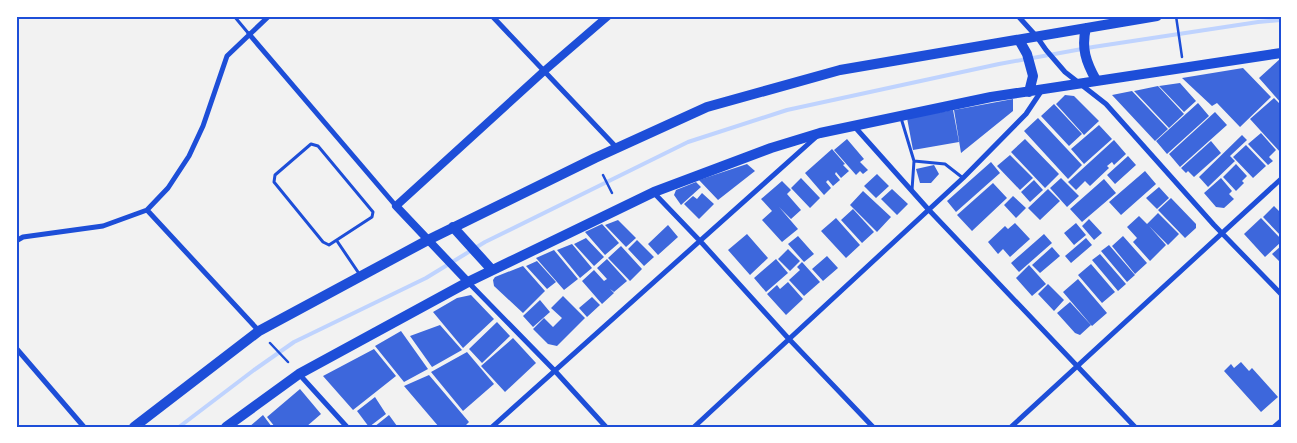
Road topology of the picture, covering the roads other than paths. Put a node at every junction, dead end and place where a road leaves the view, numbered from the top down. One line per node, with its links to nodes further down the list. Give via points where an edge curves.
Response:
1 (234, 16): 9 (lane)
2 (269, 16): 9 (street)
3 (492, 16): 13 (street)
4 (608, 16): 13 (street)
5 (1018, 16): 10 (street)
6 (1157, 16): 7 (main road)
7 (1146, 17): 8 (main road)
8 (1086, 28): 10 (main road); 14 (main road, via 1083,41 1088,65)
9 (249, 34): 27 (street); 29 (street, via 227,56 189,156 168,188)
10 (1037, 37): 11 (main road); 15 (street)
11 (1019, 40): 17 (main road, via 1033,76); 21 (main road, via 840,70 707,107)
12 (1281, 53): 14 (main road)
13 (543, 72): 21 (street); 27 (street)
14 (1096, 80): 15 (main road)
15 (1078, 83): 16 (main road); 31 (street, via 1106,104)
16 (1042, 89): 17 (main road); 23 (street, via 1026,114)
17 (1029, 92): 18 (main road)
18 (901, 116): 19 (main road); 22 (lane)
19 (853, 126): 20 (main road); 25 (street)
20 (820, 133): 26 (main road); 35 (street)
21 (617, 148): 30 (main road)
22 (914, 161): 23 (lane, via 944,164); 25 (lane)
23 (963, 178): 28 (street)
24 (1281, 179): 31 (street)
25 (912, 191): 28 (street)
26 (654, 192): 35 (street); 36 (main road)
27 (396, 206): 32 (street)
28 (928, 209): 41 (street); 43 (street)
29 (147, 210): 33 (street, via 103,226); 40 (street)
30 (453, 227): 32 (main road); 36 (main road)
31 (1221, 232): 39 (street); 43 (street)
32 (428, 240): 37 (main road); 38 (street)
33 (16, 241)
34 (337, 241): 34 (lane, via 372,217 373,212 318,146 312,144 275,175 274,182 323,242 330,245); 37 (lane)
35 (701, 242): 41 (street); 44 (street)
36 (492, 270): 38 (main road)
37 (360, 276): 40 (main road)
38 (468, 282): 44 (street); 45 (main road)
39 (1281, 294)
40 (259, 332): 48 (main road)
41 (788, 338): 53 (street); 54 (street)
42 (16, 348): 47 (street)
43 (1077, 366): 55 (street); 56 (street)
44 (555, 371): 51 (street); 52 (street)
45 (299, 374): 49 (main road); 50 (street)
46 (1281, 420): 57 (street)
47 (84, 427)
48 (134, 427)
49 (226, 427)
50 (347, 427)
51 (492, 427)
52 (606, 427)
53 (694, 427)
54 (873, 427)
55 (1011, 427)
56 (1136, 427)
57 (1274, 427)

